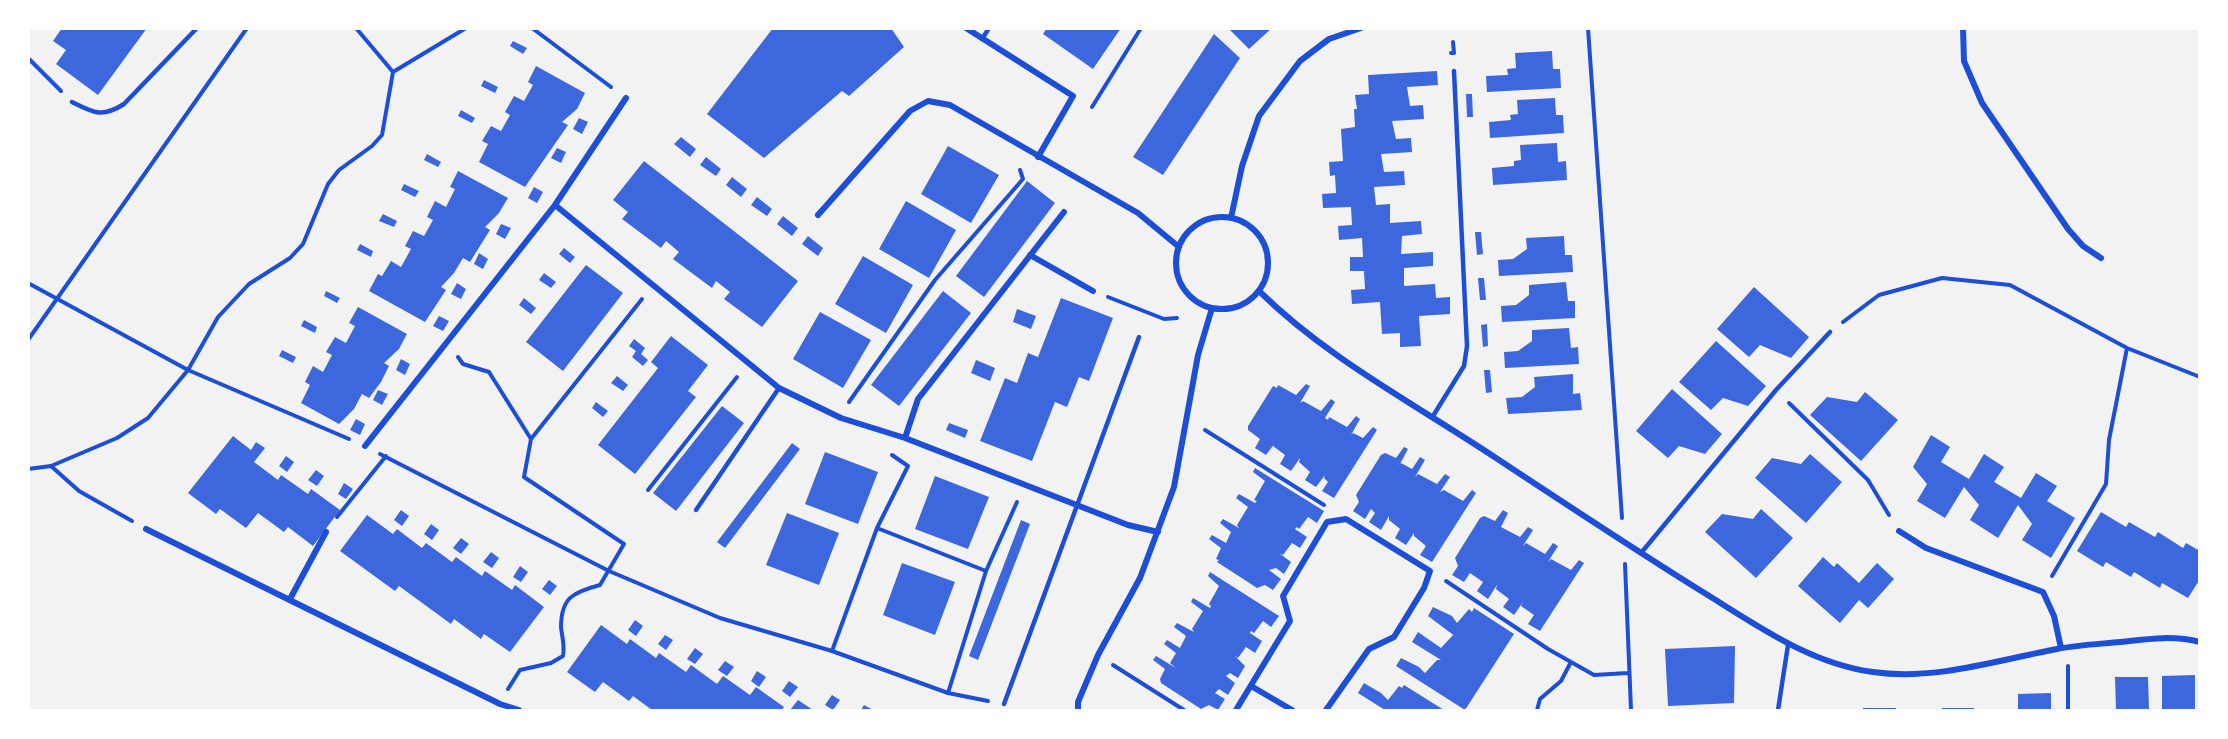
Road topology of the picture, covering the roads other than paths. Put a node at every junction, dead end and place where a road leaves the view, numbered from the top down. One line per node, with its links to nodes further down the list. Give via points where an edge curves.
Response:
1 (197, 28): 9 (lane, via 124,104 110,113 94,112)
2 (966, 28): 6 (street)
3 (989, 28): 6 (lane)
4 (1361, 28): 14 (street, via 1329,39 1300,61 1259,116 1242,166)
5 (1963, 28): 17 (street, via 1964,61 1982,103 2068,230)
6 (982, 39): 10 (street, via 1073,96)
7 (1454, 71): 24 (lane, via 1467,346 1464,366)
8 (626, 98): 11 (street)
9 (72, 102)
10 (1038, 157): 13 (street, via 950,105 928,101 910,111); 15 (street, via 1138,213)
11 (555, 205): 23 (street); 26 (street)
12 (1064, 212): 16 (street)
13 (818, 215)
14 (1232, 218): 15 (street, via 1200,223); 19 (street, via 1258,235 1265,248 1268,264)
15 (1179, 247): 20 (street, via 1178,278 1198,303)
16 (1030, 255): 18 (street); 25 (street, via 918,399)
17 (2101, 258)
18 (1093, 291)
19 (1259, 291): 20 (street, via 1238,306); 24 (street, via 1288,320 1346,362)
20 (1212, 308): 32 (street, via 1198,355 1174,487)
21 (1830, 332): 33 (lane, via 1776,390)
22 (1138, 337): 27 (lane)
23 (779, 388): 25 (street, via 841,418); 28 (lane)
24 (1433, 416): 33 (street)
25 (905, 438): 27 (street)
26 (365, 446)
27 (1078, 507): 32 (street); 39 (lane)
28 (696, 510)
29 (146, 529): 34 (street)
30 (1899, 531): 37 (street, via 1926,548 2043,592 2054,616)
31 (326, 532): 34 (street)
32 (1158, 532): 41 (street, via 1140,578 1098,655 1078,702)
33 (1641, 553): 36 (street)
34 (290, 599): 40 (street)
35 (2199, 642): 37 (street, via 2165,637)
36 (1788, 645): 37 (street, via 1826,662 1874,673 1913,675); 45 (lane)
37 (2061, 648)
38 (1251, 686): 42 (street); 43 (street); 44 (street, via 1290,621 1283,596 1327,522 1346,519 1430,571 1394,637 1369,649)
39 (1004, 704)
40 (519, 711)
41 (1078, 711)
42 (1236, 711)
43 (1292, 711)
44 (1326, 711)
45 (1778, 711)

